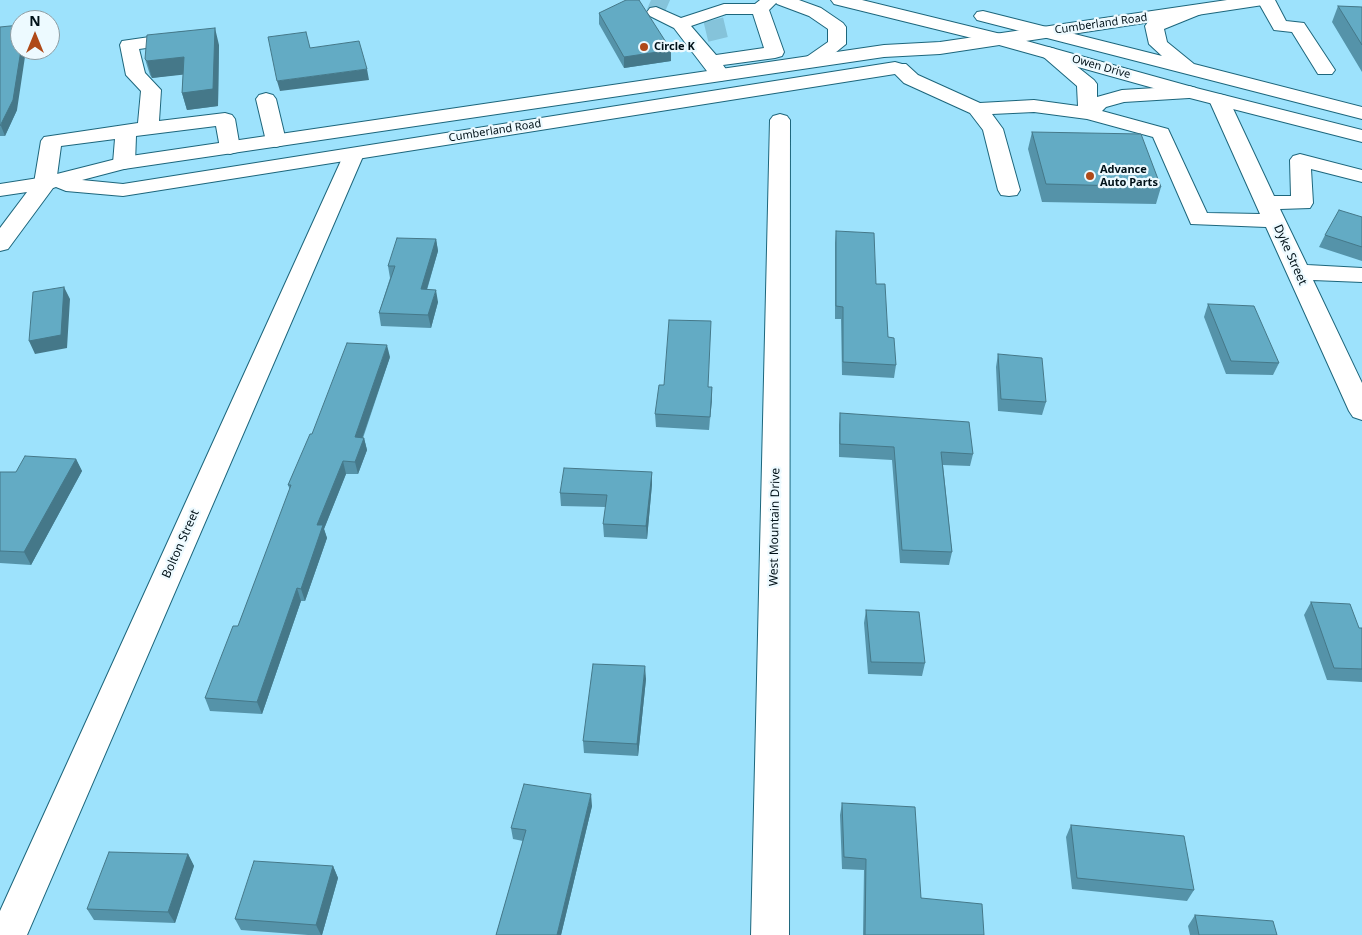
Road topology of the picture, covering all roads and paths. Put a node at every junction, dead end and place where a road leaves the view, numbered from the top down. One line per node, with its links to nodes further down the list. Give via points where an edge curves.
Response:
1 (700, 0): 5 (main road)
2 (783, 0): 17 (main road, via 815,12 837,27 837,44)
3 (840, 0): 13 (main road, Owen Drive)
4 (1265, 0): 6 (main road, Cumberland Road); 19 (main road, via 1280,26 1298,27)
5 (724, 9): 8 (main road); 16 (main road, via 674,19)
6 (1195, 10): 10 (main road, Cumberland Road); 20 (main road, via 1154,26 1158,44)
7 (964, 12): 10 (main road, Owen Drive)
8 (765, 15): 9 (main road); 12 (main road); 16 (main road, via 775,52)
9 (731, 26)
10 (1046, 32): 13 (main road, Cumberland Road); 20 (main road, Owen Drive)
11 (204, 36): 28 (main road, via 129,45 136,75 151,90)
12 (746, 39)
13 (998, 39): 14 (main road, Cumberland Road); 15 (main road, Owen Drive)
14 (940, 48): 17 (main road, Cumberland Road, via 884,51); 18 (main road, Cumberland Road)
15 (1048, 53): 21 (main road, Owen Drive); 25 (main road, via 1087,84)
16 (714, 58): 17 (main road, Cumberland Road); 31 (main road, Cumberland Road)
17 (812, 62)
18 (899, 68): 24 (main road, via 911,79); 33 (main road, Cumberland Road)
19 (1325, 70)
20 (1192, 71): 26 (main road, Owen Drive)
21 (1189, 92): 23 (main road, Owen Drive); 25 (main road, via 1122,96 1100,103)
22 (266, 99): 31 (main road)
23 (1219, 100): 30 (main road, Owen Drive); 39 (main road, Dyke Street)
24 (977, 109): 25 (main road, via 1034,106); 38 (main road, via 993,129)
25 (1088, 113): 39 (main road, via 1161,133 1199,219)
26 (1362, 114)
27 (780, 120): 45 (main road, West Mountain Drive)
28 (148, 128): 29 (main road); 32 (main road, via 224,119)
29 (126, 131): 34 (main road); 36 (main road, via 52,141)
30 (1362, 136)
31 (276, 141): 32 (main road, Cumberland Road)
32 (230, 148): 34 (main road, Cumberland Road)
33 (354, 154): 36 (main road, Cumberland Road, via 123,190); 44 (main road, Bolton Street)
34 (124, 163): 36 (main road, Cumberland Road)
35 (1362, 176): 39 (main road, via 1300,160 1302,203)
36 (45, 183): 37 (main road, Cumberland Road); 40 (main road)
37 (0, 190)
38 (1009, 190)
39 (1270, 211): 41 (main road, Dyke Street)
40 (0, 244)
41 (1297, 272): 42 (main road); 43 (main road, Dyke Street)
42 (1362, 275)
43 (1362, 411)
44 (8, 935)
45 (770, 935)

